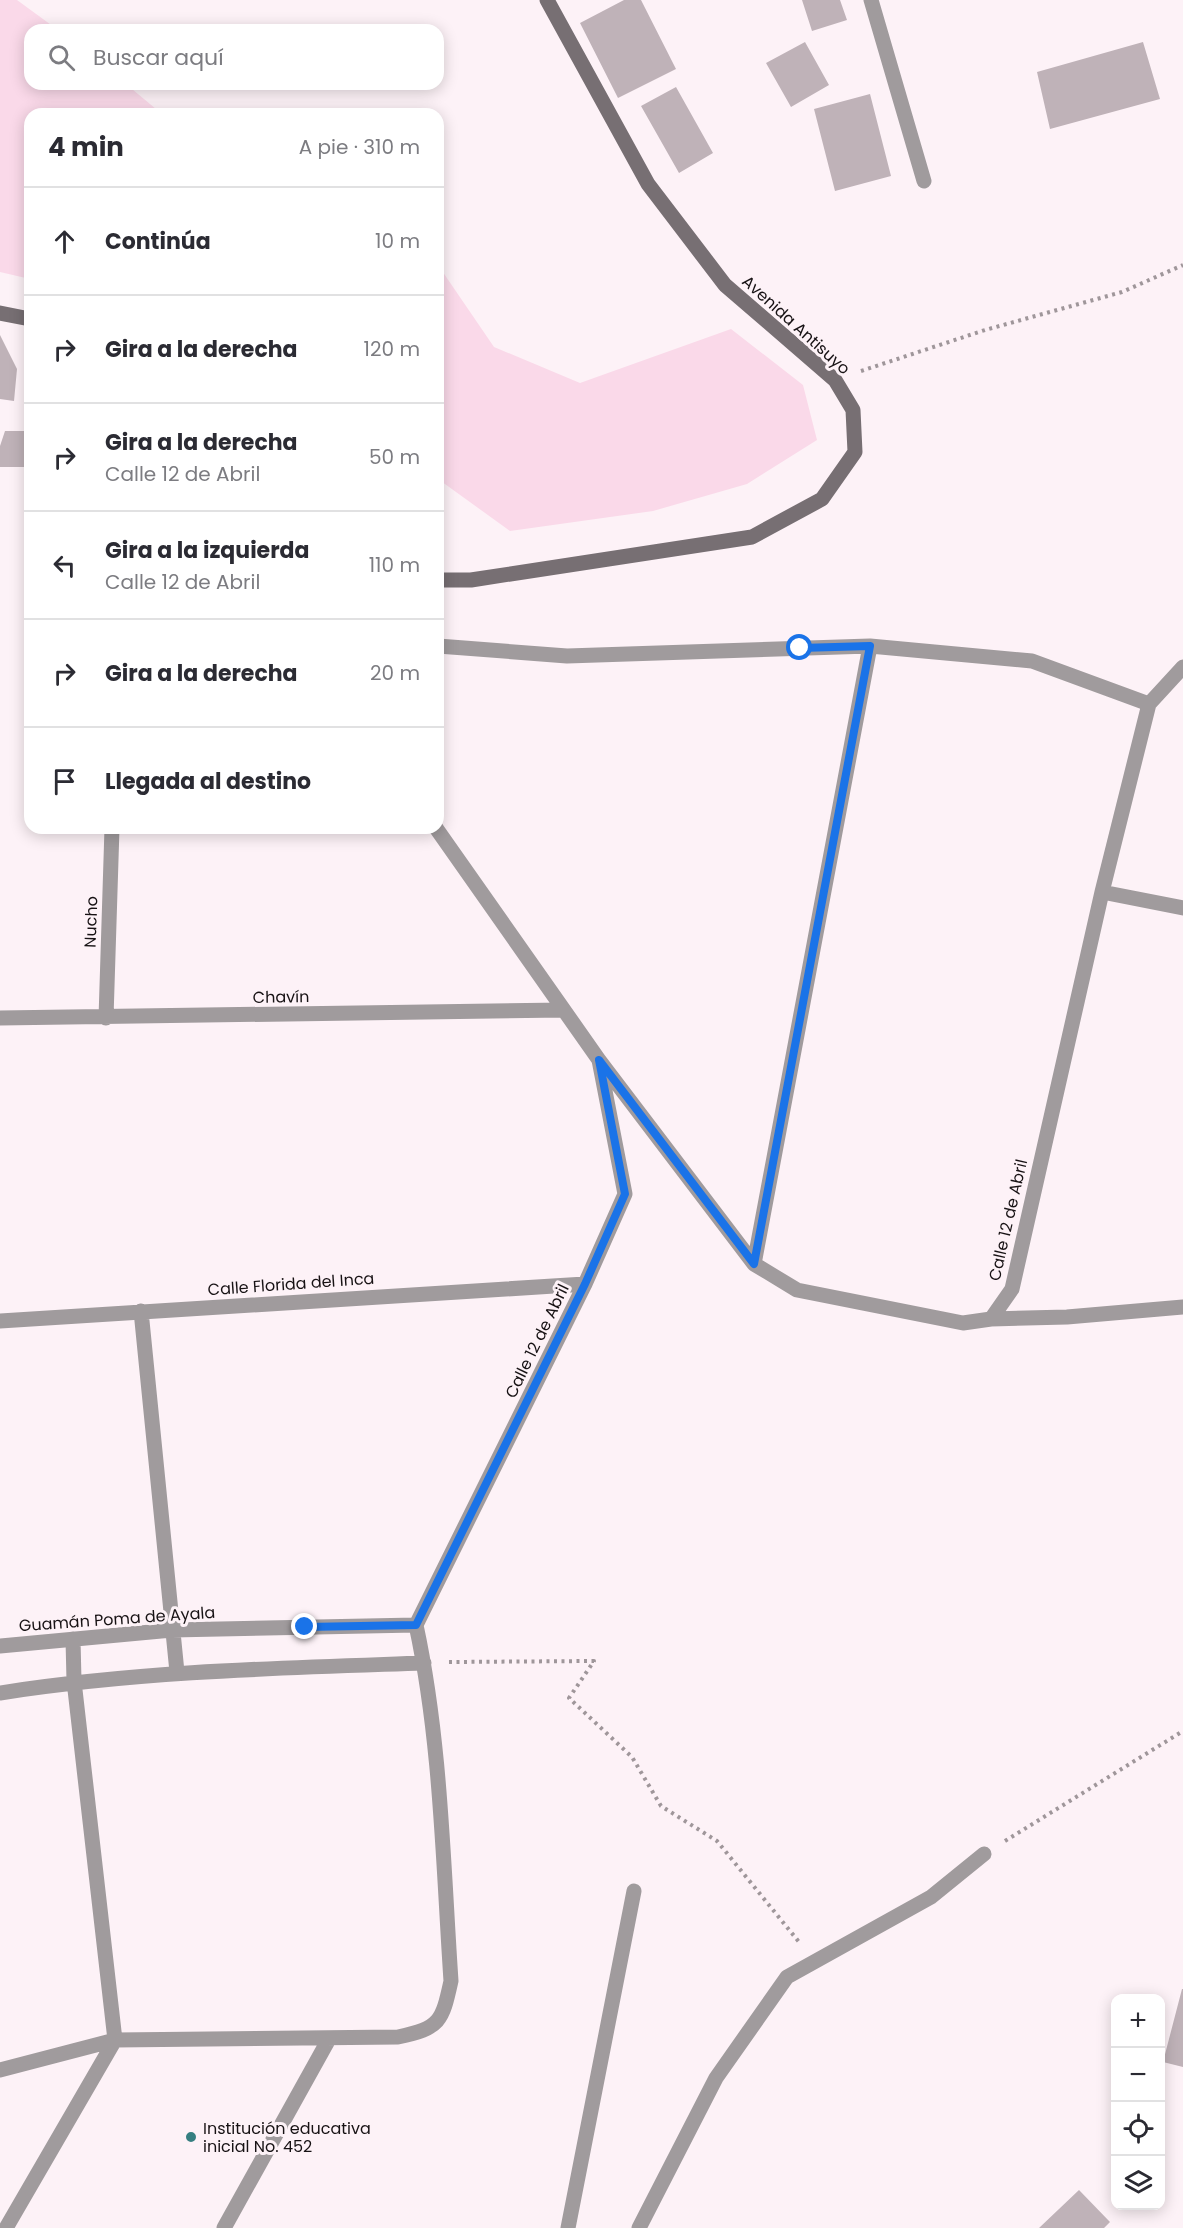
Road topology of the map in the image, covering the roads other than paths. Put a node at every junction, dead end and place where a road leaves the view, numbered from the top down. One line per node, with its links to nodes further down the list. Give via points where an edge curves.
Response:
1 (547, 0): 6 (street, Avenida Antisuyo, via 648,184 725,285 834,380 853,410 855,452 822,499 752,537 471,580)
2 (871, 0): 3 (street)
3 (924, 181)
4 (0, 313): 5 (street)
5 (24, 318)
6 (444, 580)
7 (444, 646): 8 (street, via 567,656)
8 (870, 646): 10 (street, via 1032,661); 19 (street)
9 (1183, 667): 10 (street)
10 (1149, 704): 13 (street, Calle 12 de Abril)
11 (112, 834): 17 (street, Nucho)
12 (440, 834): 15 (street, Calle 12 de Abril)
13 (1102, 892): 14 (street); 23 (street, Calle 12 de Abril, via 1011,1290)
14 (1183, 908)
15 (563, 1010): 17 (street, Chavín); 18 (street, Calle 12 de Abril)
16 (0, 1018): 17 (street, Chavín)
17 (106, 1018)
18 (599, 1060): 19 (street, Calle 12 de Abril); 20 (street, Calle 12 de Abril, via 625,1194)
19 (754, 1264): 23 (street, Calle 12 de Abril, via 797,1290 963,1323)
20 (585, 1284): 22 (street, Calle Florida del Inca); 25 (street, Calle 12 de Abril)
21 (1183, 1307): 23 (street)
22 (141, 1311): 24 (street, Calle Florida del Inca); 26 (street)
23 (991, 1319)
24 (0, 1321)
25 (416, 1625): 26 (street, Guamán Poma de Ayala); 29 (street)
26 (172, 1629): 27 (street, Guamán Poma de Ayala); 30 (street)
27 (73, 1639): 28 (street, Guamán Poma de Ayala); 31 (street)
28 (0, 1646)
29 (424, 1663): 30 (street); 35 (street, via 434,1741 451,1981 444,2014 426,2031 398,2037)
30 (177, 1672): 31 (street)
31 (74, 1681): 32 (street); 36 (street)
32 (0, 1693)
33 (984, 1854): 41 (street, via 931,1897 787,1977 716,2078)
34 (634, 1891): 40 (street)
35 (329, 2039): 36 (street); 39 (street)
36 (115, 2040): 37 (street); 38 (street)
37 (0, 2070)
38 (6, 2228)
39 (224, 2228)
40 (568, 2228)
41 (639, 2228)

